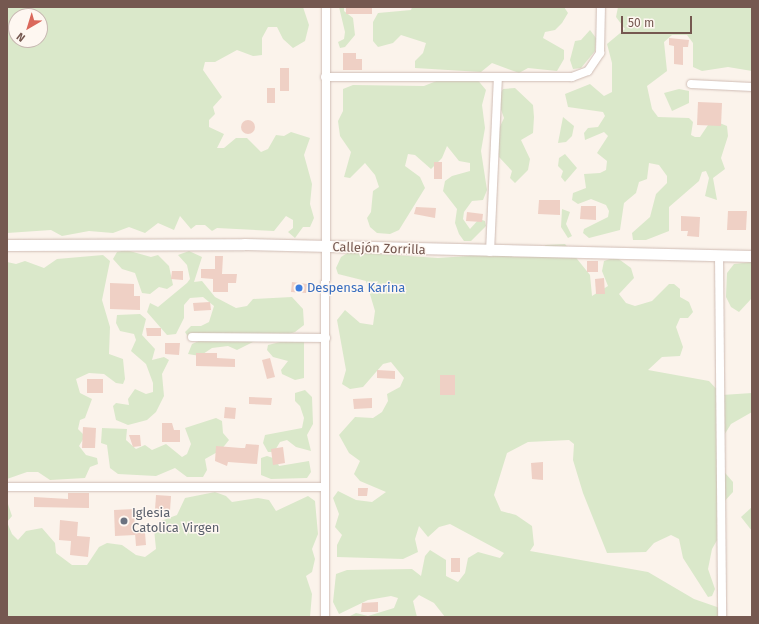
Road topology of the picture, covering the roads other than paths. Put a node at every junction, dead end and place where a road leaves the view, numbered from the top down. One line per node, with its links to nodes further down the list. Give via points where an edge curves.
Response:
1 (326, 7): 3 (street)
2 (601, 7): 4 (street, via 600,53 588,71 572,77)
3 (326, 77): 4 (street); 8 (street)
4 (498, 79): 9 (street)
5 (691, 84): 6 (street)
6 (752, 87)
7 (7, 246): 8 (street, Callejón Zorrilla, via 244,244)
8 (326, 247): 9 (street, Callejón Zorrilla); 13 (street)
9 (490, 252): 10 (street, Callejón Zorrilla)
10 (719, 255): 11 (street, Callejón Zorrilla); 17 (street)
11 (752, 256)
12 (192, 337): 13 (street)
13 (326, 338): 15 (street)
14 (7, 487): 15 (street)
15 (325, 488): 16 (street)
16 (325, 617)
17 (722, 617)

